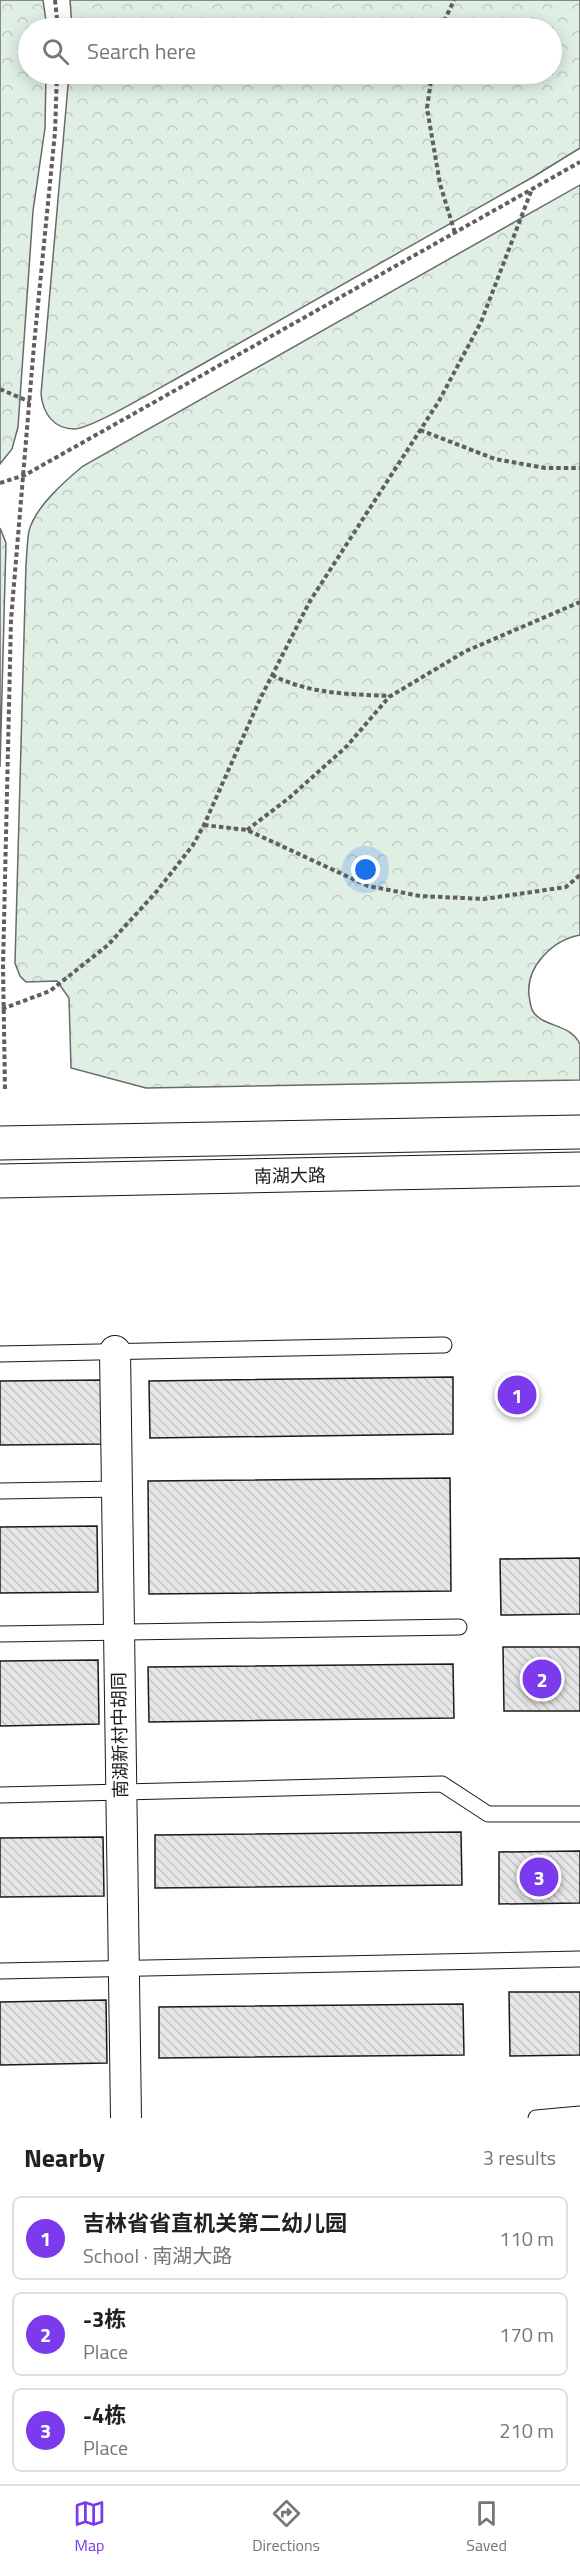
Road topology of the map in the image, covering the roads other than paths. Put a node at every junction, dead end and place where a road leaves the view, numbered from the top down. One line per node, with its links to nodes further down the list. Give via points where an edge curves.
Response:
1 (580, 1132): 2 (main road)
2 (0, 1143)
3 (580, 1169): 4 (main road, 南湖大路)
4 (0, 1181)
5 (444, 1345): 6 (lane)
6 (115, 1351): 7 (lane); 8 (street, 南湖新村中胡同)
7 (0, 1353)
8 (117, 1489): 9 (lane); 11 (street, 南湖新村中胡同)
9 (0, 1491)
10 (459, 1627): 11 (lane)
11 (119, 1632): 12 (lane); 13 (street, 南湖新村中胡同)
12 (0, 1634)
13 (121, 1792): 14 (lane); 15 (lane, via 442,1784 488,1814); 17 (street, 南湖新村中胡同)
14 (0, 1795)
15 (580, 1814)
16 (580, 1959): 17 (lane)
17 (124, 1968): 18 (lane); 20 (street, 南湖新村中胡同)
18 (0, 1971)
19 (580, 2114): 21 (lane)
20 (126, 2118)
21 (536, 2118)

